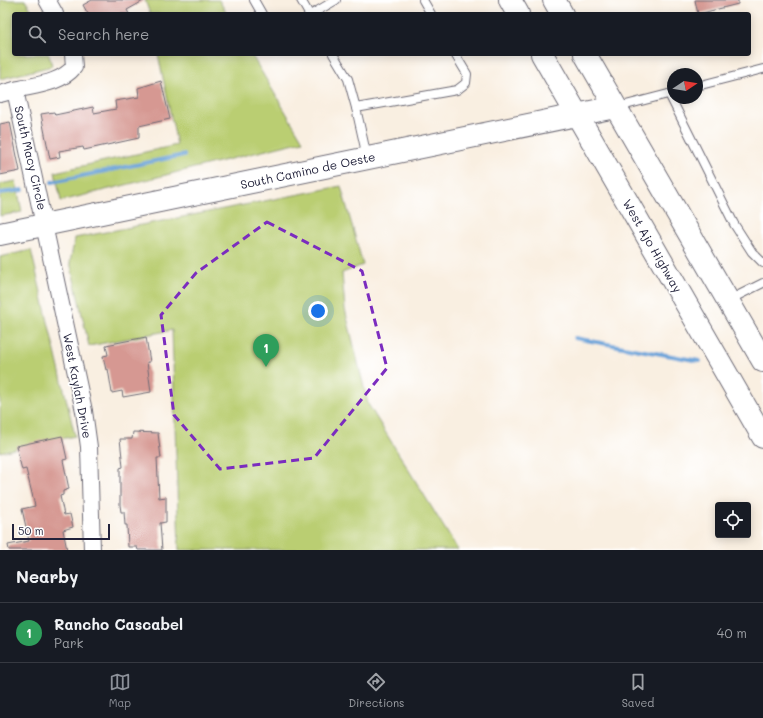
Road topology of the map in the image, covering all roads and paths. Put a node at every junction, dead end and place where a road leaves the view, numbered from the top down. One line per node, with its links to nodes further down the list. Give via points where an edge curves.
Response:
1 (47, 0): 8 (street)
2 (254, 0): 9 (lane)
3 (301, 0): 10 (lane)
4 (336, 0): 11 (lane)
5 (423, 0): 12 (lane)
6 (510, 0): 13 (main road)
7 (554, 0): 14 (main road)
8 (54, 12)
9 (261, 12)
10 (310, 12)
11 (315, 12)
12 (430, 12)
13 (517, 12)
14 (561, 12)
15 (334, 56): 26 (lane, via 348,79)
16 (456, 56): 26 (lane, via 467,74 466,83 457,90)
17 (543, 56): 27 (main road, West Ajo Highway)
18 (586, 56): 25 (main road)
19 (76, 64): 22 (street, South Macy Circle, via 60,79)
20 (763, 69): 21 (lane)
21 (703, 84)
22 (8, 92): 29 (street, South Macy Circle)
23 (667, 94): 25 (lane)
24 (676, 104): 31 (lane, via 734,224 752,252)
25 (615, 107): 27 (main road, South Camino de Oeste); 33 (main road)
26 (356, 108): 28 (lane)
27 (576, 116): 28 (main road, South Camino de Oeste); 35 (main road, West Ajo Highway)
28 (367, 159): 29 (main road, South Camino de Oeste)
29 (45, 225): 30 (main road, South Camino de Oeste); 36 (street, West Kaylah Drive, via 87,427)
30 (0, 234)
31 (763, 263)
32 (763, 283): 33 (lane)
33 (728, 301): 34 (main road)
34 (763, 361)
35 (763, 437)
36 (92, 550)

